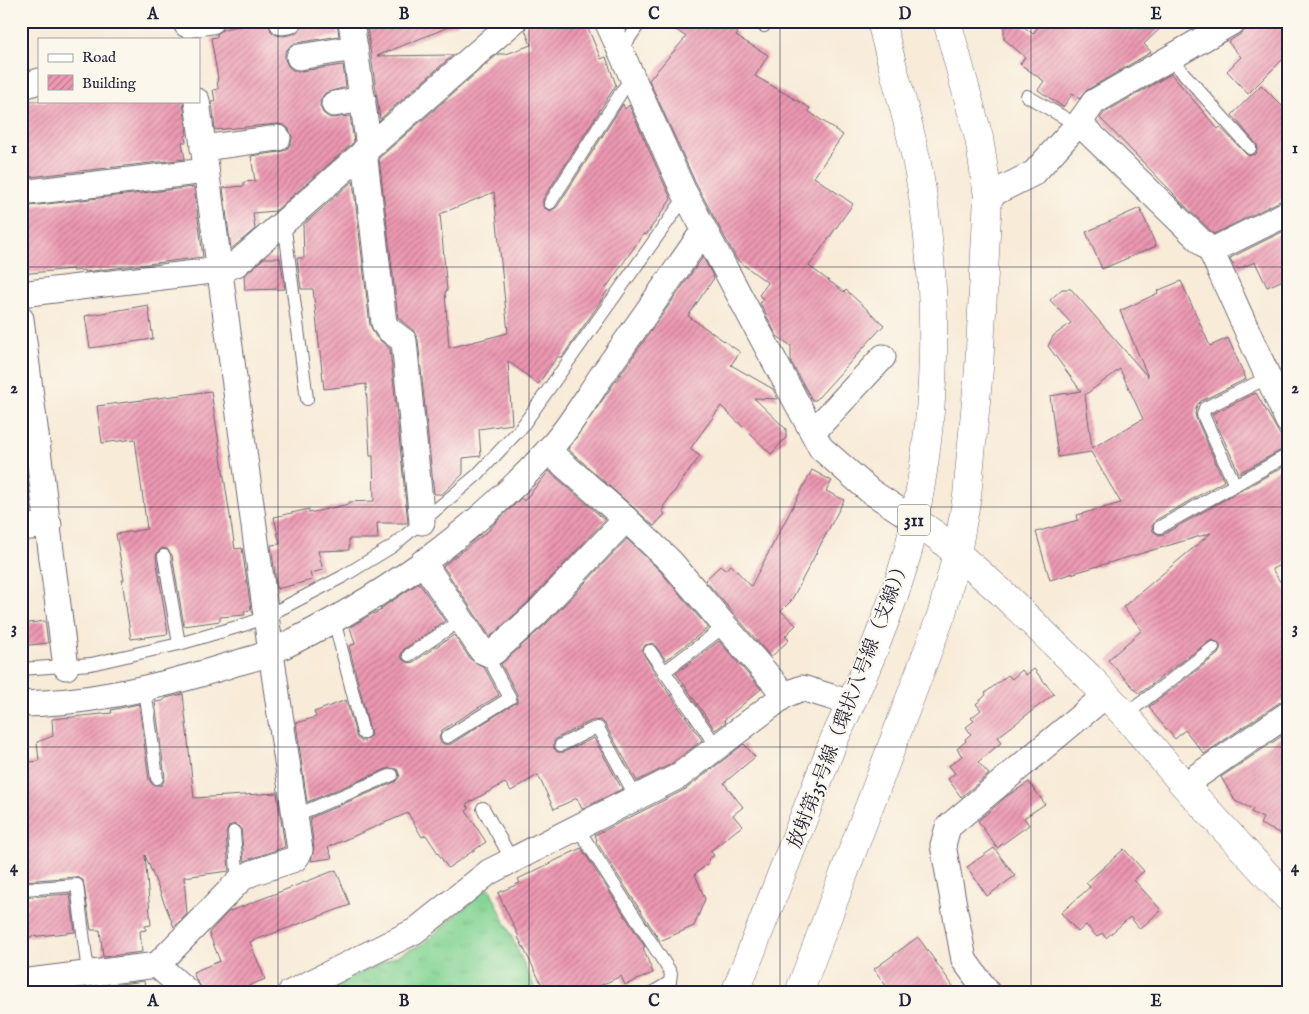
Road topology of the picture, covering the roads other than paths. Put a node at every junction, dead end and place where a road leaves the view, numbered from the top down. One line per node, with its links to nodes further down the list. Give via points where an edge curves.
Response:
1 (212, 21): 9 (street)
2 (351, 21): 10 (street)
3 (514, 21): 22 (street)
4 (607, 21): 11 (street)
5 (641, 21): 11 (lane)
6 (881, 21): 44 (main road, 放射第35号線（環状八号線（支線）） / 311, via 915,155 931,265 934,344 929,420)
7 (947, 21): 26 (main road, via 979,138)
8 (1219, 24): 13 (street)
9 (187, 28)
10 (355, 48): 12 (street); 16 (street)
11 (620, 52): 14 (street)
12 (300, 57)
13 (1170, 58): 19 (street, via 1094,102); 21 (lane)
14 (633, 79): 25 (street); 27 (lane)
15 (1027, 96): 19 (lane)
16 (363, 99): 18 (street); 22 (street)
17 (197, 102): 23 (street)
18 (334, 104)
19 (1077, 125): 26 (street, via 1034,173); 31 (street)
20 (278, 138): 23 (street)
21 (1250, 148)
22 (367, 149): 29 (street); 45 (street, via 384,323 388,330 404,341)
23 (204, 160): 24 (street); 32 (street)
24 (21, 193)
25 (686, 196): 30 (street); 45 (lane, via 521,428 477,475)
26 (988, 196): 49 (main road, via 979,369 967,496)
27 (550, 203)
28 (1288, 213): 31 (street)
29 (284, 222): 32 (street, via 236,264); 37 (lane)
30 (704, 230): 39 (street); 40 (street)
31 (1211, 251): 36 (street)
32 (220, 270): 33 (street); 52 (street)
33 (21, 294)
34 (21, 319): 46 (street)
35 (884, 358): 39 (street)
36 (1269, 377): 38 (street); 42 (lane, via 1203,411)
37 (307, 399)
38 (1288, 421)
39 (813, 432): 44 (street, via 821,448 870,491)
40 (548, 451): 43 (street); 51 (street, via 504,498)
41 (1288, 455): 42 (lane)
42 (1235, 485): 47 (lane)
43 (626, 519): 55 (street, via 672,562); 60 (street, via 536,614)
44 (914, 520): 49 (main road); 68 (main road, 放射第35号線（環状八号線（支線）） / 311, via 908,552 891,604)
45 (422, 522): 52 (lane, via 367,562)
46 (49, 525): 48 (street); 62 (street)
47 (1160, 527)
48 (21, 528)
49 (957, 553): 66 (main road); 95 (main road, via 942,613)
50 (164, 556): 56 (lane)
51 (423, 562): 53 (street); 54 (street)
52 (267, 616): 56 (lane); 59 (street)
53 (334, 620): 59 (street); 72 (lane)
54 (461, 620): 60 (street, via 482,651); 61 (lane)
55 (724, 626): 64 (lane); 67 (street)
56 (179, 644): 62 (lane)
57 (1213, 648): 71 (lane)
58 (650, 651): 64 (lane)
59 (271, 652): 65 (street); 81 (street)
60 (489, 654): 73 (lane, via 510,698)
61 (409, 655)
62 (66, 667): 63 (lane)
63 (21, 669)
64 (664, 672): 75 (lane)
65 (145, 688): 69 (street, via 50,704); 77 (lane)
66 (1106, 694): 71 (main road); 96 (street, via 948,827 943,845 964,960)
67 (786, 695): 68 (street, via 802,688); 75 (street)
68 (851, 703): 94 (main road, 放射第35号線（環状八号線（支線）） / 311)
69 (21, 704)
70 (1288, 714): 78 (street)
71 (1125, 715): 78 (main road)
72 (363, 733)
73 (447, 736)
74 (561, 744): 79 (lane, via 598,728)
75 (717, 746): 79 (street, via 679,776)
76 (392, 774): 81 (lane)
77 (157, 778)
78 (1184, 785): 87 (main road)
79 (636, 797): 82 (street)
80 (483, 808): 84 (lane)
81 (294, 816): 85 (street, via 298,855)
82 (576, 828): 84 (street); 93 (lane, via 671,973 670,982)
83 (234, 832): 85 (lane, via 237,871)
84 (512, 860): 92 (street, via 489,872 415,931)
85 (241, 880): 88 (street)
86 (24, 889): 89 (lane, via 77,885)
87 (1288, 898)
88 (157, 965): 89 (street); 91 (street)
89 (88, 973): 90 (street)
90 (21, 982)
91 (189, 993)
92 (290, 993)
93 (652, 993)
94 (735, 993)
95 (799, 993)
96 (988, 993)

